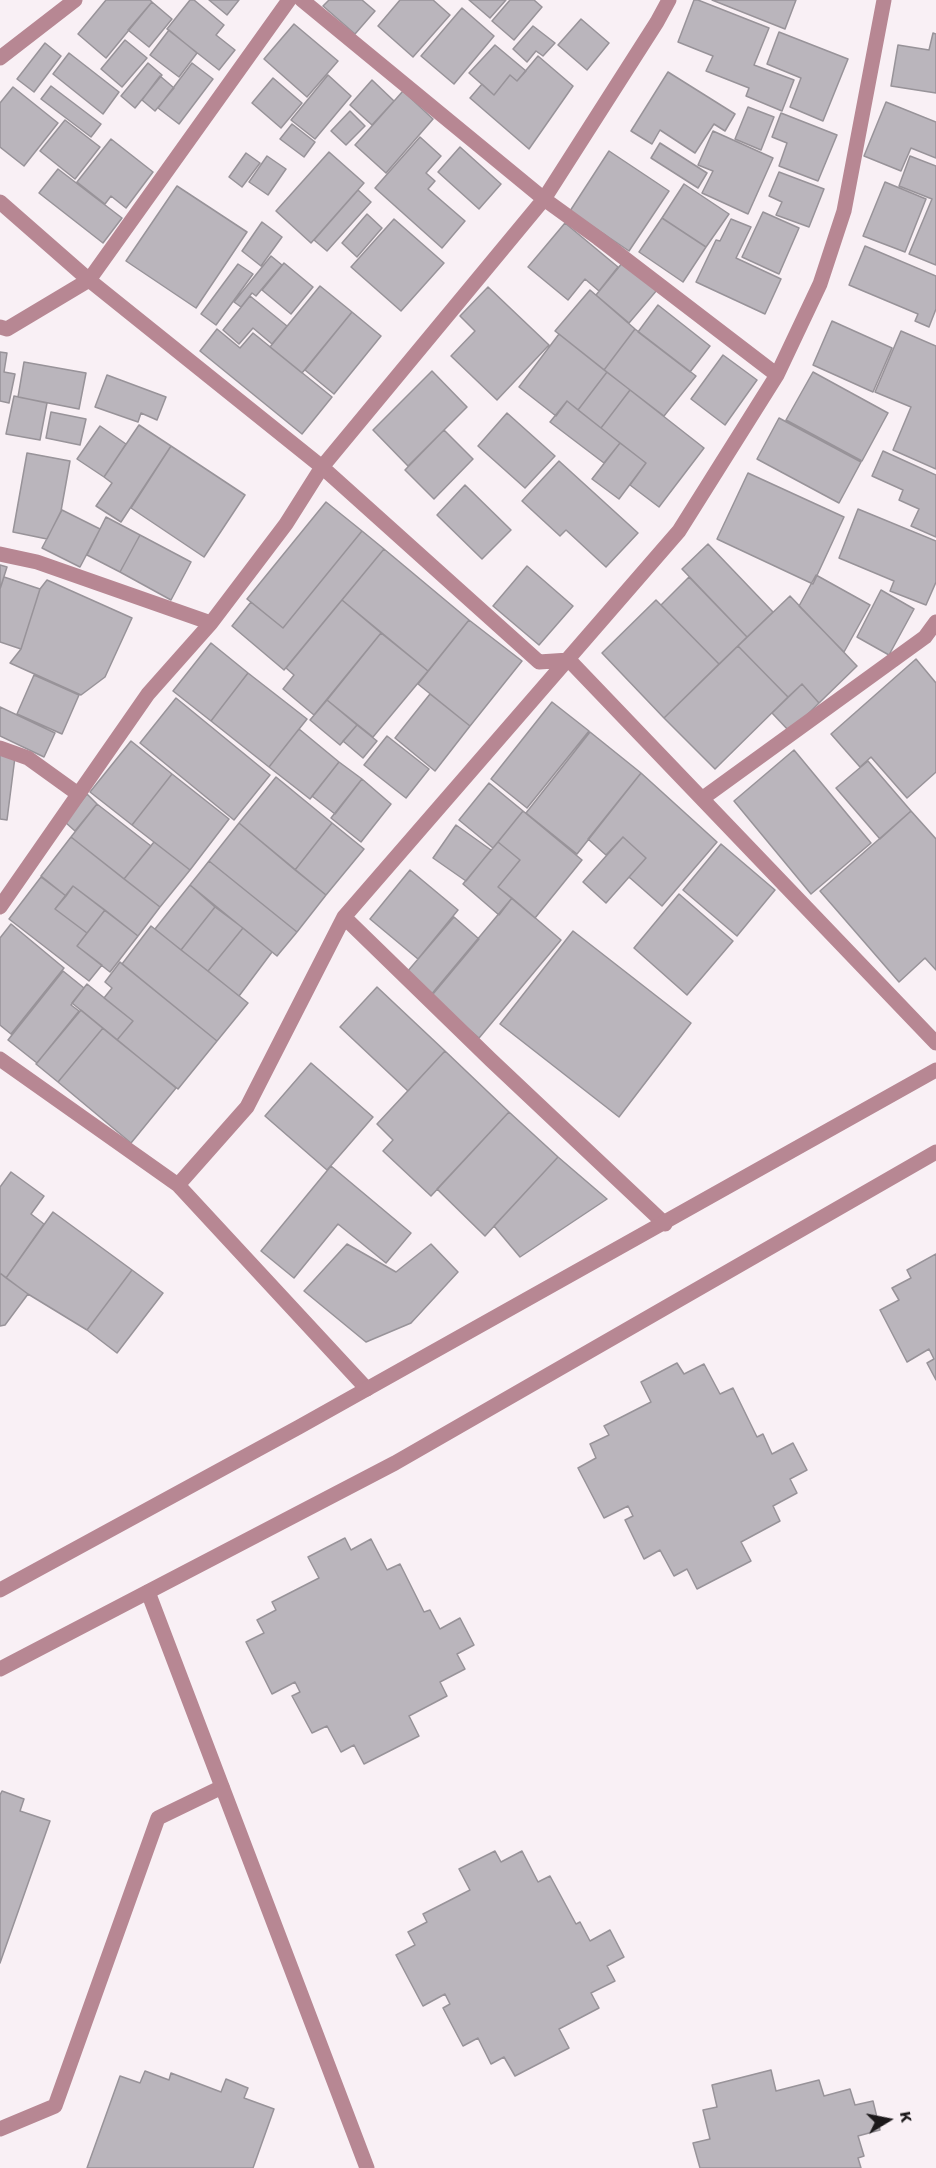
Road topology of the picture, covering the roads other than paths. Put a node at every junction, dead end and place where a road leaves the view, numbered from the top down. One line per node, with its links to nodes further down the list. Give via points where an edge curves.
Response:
1 (75, 0): 6 (street)
2 (289, 0): 9 (street)
3 (302, 0): 7 (street)
4 (669, 0): 7 (street)
5 (884, 0): 11 (street, via 844,212 820,284)
6 (0, 58)
7 (544, 199): 11 (street); 12 (street)
8 (0, 202): 9 (street)
9 (89, 280): 10 (street, via 7,329); 12 (street)
10 (0, 327)
11 (777, 375): 16 (street, via 679,531)
12 (322, 467): 15 (street, via 286,524); 16 (street, via 539,662)
13 (0, 554): 15 (street, via 37,562)
14 (936, 622): 19 (street, via 925,637)
15 (211, 623): 18 (street, via 148,694)
16 (569, 660): 19 (street); 21 (street)
17 (0, 748): 18 (street, via 28,758)
18 (78, 794): 20 (street)
19 (703, 798): 22 (street)
20 (0, 907)
21 (344, 917): 26 (street, via 247,1107); 27 (street)
22 (936, 1043)
23 (0, 1059): 26 (street)
24 (936, 1070): 27 (street)
25 (936, 1152): 30 (street, via 395,1462)
26 (178, 1185): 28 (street)
27 (665, 1224): 28 (street)
28 (367, 1389): 29 (street)
29 (0, 1590)
30 (148, 1592): 31 (street); 32 (street)
31 (0, 1669)
32 (222, 1787): 33 (street, via 158,1818 55,2106); 34 (street)
33 (0, 2129)
34 (367, 2168)

